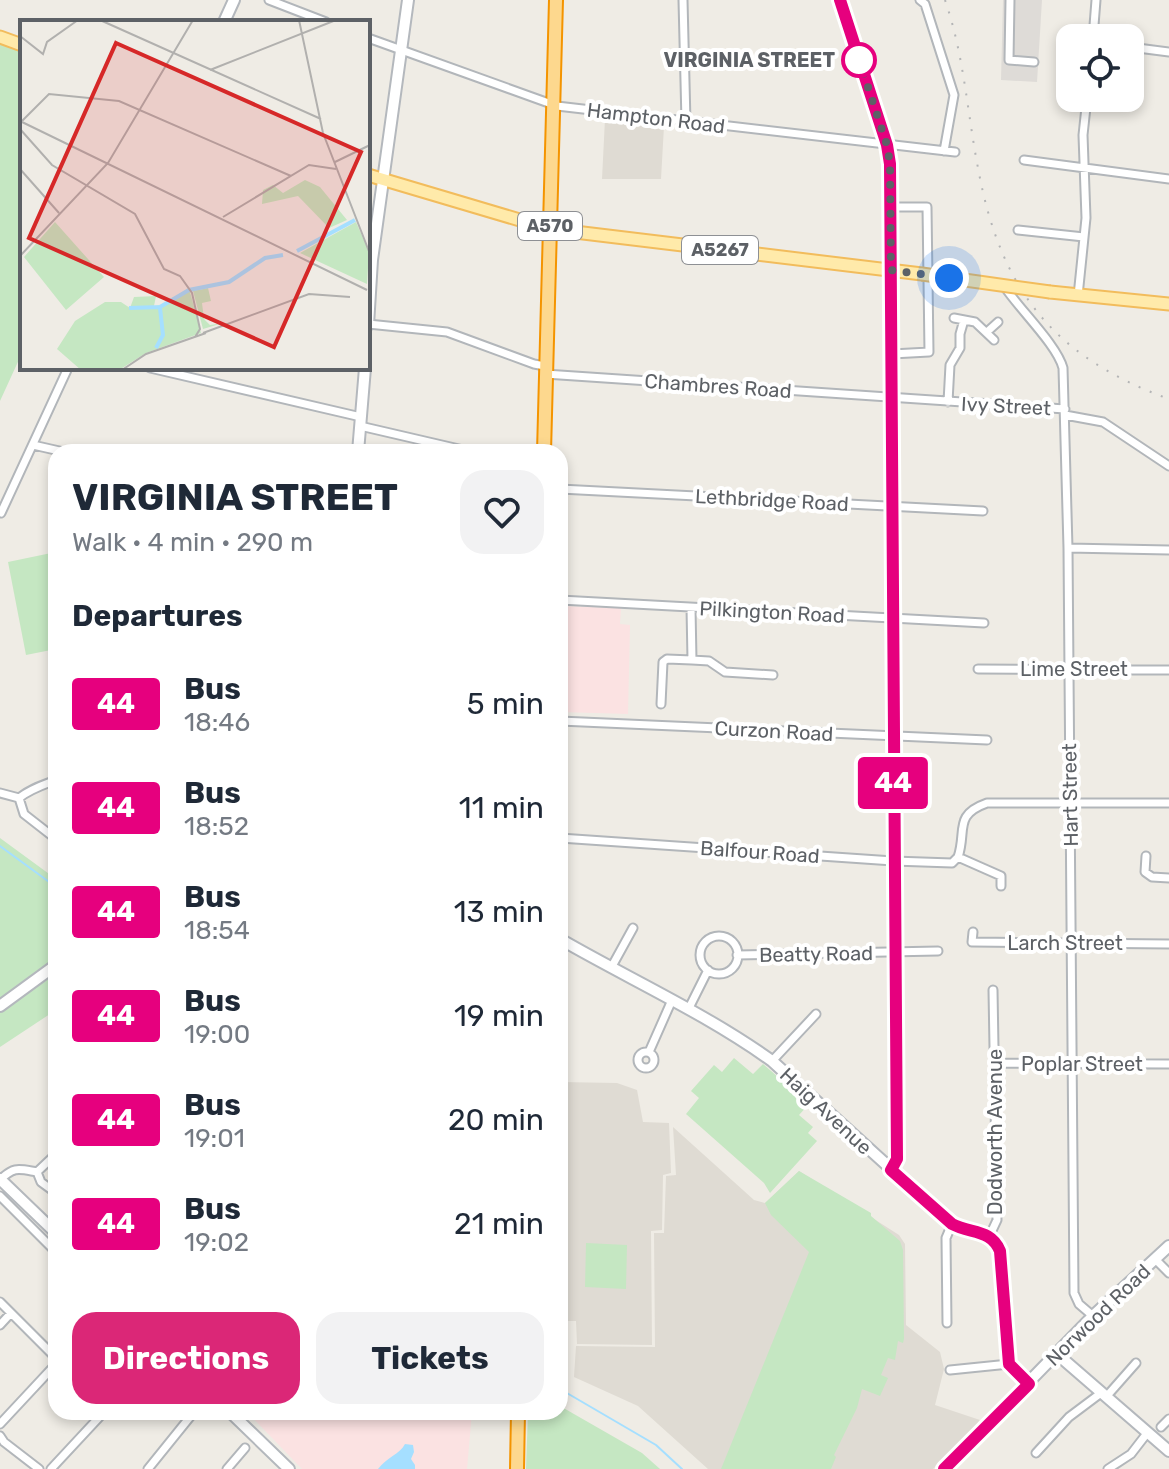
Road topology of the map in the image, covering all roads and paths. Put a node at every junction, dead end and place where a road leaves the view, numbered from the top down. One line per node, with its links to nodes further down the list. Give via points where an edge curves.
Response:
1 (234, 0): 10 (street)
2 (269, 0): 11 (street)
3 (408, 0): 17 (street)
4 (556, 0): 20 (highway, A570)
5 (683, 0): 22 (street)
6 (840, 0): 23 (street)
7 (920, 0): 24 (street, via 954,95)
8 (1010, 0): 19 (street, via 1009,60)
9 (1096, 0): 12 (street)
10 (225, 20)
11 (321, 20)
12 (1094, 24)
13 (0, 37): 15 (main road)
14 (370, 39): 17 (street, Hampton Road)
15 (20, 44)
16 (1144, 49): 18 (street)
17 (400, 51): 20 (street, Hampton Road); 29 (street)
18 (1169, 52)
19 (1034, 62)
20 (552, 105): 22 (street, Hampton Road); 32 (highway, A570)
21 (1085, 112): 27 (street)
22 (686, 122): 23 (street, Hampton Road)
23 (887, 145): 24 (street, Hampton Road); 31 (street)
24 (944, 151): 25 (street, Hampton Road)
25 (955, 152)
26 (1024, 160): 27 (street)
27 (1085, 170): 30 (street); 34 (street)
28 (370, 176): 29 (main road, A5267)
29 (382, 179): 32 (main road, A5267); 37 (street)
30 (1169, 179)
31 (890, 207): 35 (street); 46 (street, via 927,207 929,352)
32 (550, 229): 35 (main road, A5267); 50 (highway, A570)
33 (1018, 230): 34 (street)
34 (1084, 237): 38 (street)
35 (891, 270): 36 (main road, A5267, bridge); 46 (street)
36 (1004, 286): 38 (main road, A5267, bridge); 53 (street, Hart Street, via 1060,355)
37 (370, 292)
38 (1078, 296): 39 (main road, A5267)
39 (1169, 304)
40 (954, 318): 41 (street)
41 (964, 320): 44 (street); 52 (street, via 960,348 950,365)
42 (998, 322): 44 (street)
43 (370, 325): 50 (street, Chambres Road, via 447,332)
44 (988, 331): 45 (street)
45 (994, 340)
46 (892, 354): 51 (street)
47 (67, 370): 58 (street)
48 (158, 370): 54 (street)
49 (365, 370): 54 (street)
50 (545, 370): 51 (street, Chambres Road); 57 (highway, A570)
51 (891, 398): 52 (street, Chambres Road); 62 (street)
52 (948, 402): 53 (street, Ivy Street)
53 (1065, 412): 60 (street, Ivy Street, via 1103,422); 65 (street, Hart Street)
54 (360, 422): 55 (street); 56 (street)
55 (359, 444)
56 (442, 444)
57 (544, 444)
58 (33, 445): 59 (street); 64 (street)
59 (48, 448)
60 (1169, 466)
61 (568, 489): 62 (street, Lethbridge Road)
62 (892, 507): 63 (street, Lethbridge Road); 69 (street)
63 (983, 511)
64 (1, 513)
65 (1068, 548): 66 (street); 73 (street, Hart Street)
66 (1169, 550)
67 (568, 600): 68 (street, Pilkington Road)
68 (691, 608): 69 (street, Pilkington Road); 71 (street)
69 (893, 618): 70 (street, Pilkington Road); 78 (street)
70 (984, 623)
71 (692, 660): 75 (street, via 709,661 725,672); 76 (street, via 663,662)
72 (978, 669): 73 (street, Lime Street)
73 (1068, 670): 74 (street, Lime Street); 83 (street, Hart Street)
74 (1169, 670)
75 (773, 675)
76 (661, 704)
77 (568, 721): 78 (street, Curzon Road)
78 (894, 737): 79 (street, Curzon Road); 89 (street)
79 (987, 740)
80 (48, 784): 82 (street)
81 (0, 793): 82 (street)
82 (19, 798): 85 (street, via 24,814)
83 (1070, 803): 84 (street); 88 (street, via 987,803 973,808 962,825); 94 (street, Hart Street)
84 (1169, 803)
85 (48, 833)
86 (568, 839): 89 (street, Balfour Road)
87 (1146, 856): 90 (street, via 1145,872)
88 (958, 857): 89 (street, Balfour Road, via 952,863); 91 (street, via 1001,876)
89 (893, 861): 98 (street)
90 (1169, 878)
91 (1001, 886)
92 (633, 928): 100 (street)
93 (973, 932): 94 (street, Larch Street, via 972,942)
94 (1071, 943): 96 (street, Larch Street); 113 (street, Hart Street)
95 (568, 944): 100 (street, Haig Avenue)
96 (1169, 944)
97 (938, 951): 98 (street, Beatty Road)
98 (895, 952): 99 (street, Beatty Road); 116 (street, via 897,1159)
99 (737, 955): 101 (street, Beatty Road, via 730,970); 101 (street, Beatty Road, via 729,939 710,938 700,953)
100 (611, 968): 104 (street, Haig Avenue)
101 (708, 970): 106 (street, Beatty Road)
102 (48, 971): 105 (street)
103 (993, 990): 109 (street, Dodworth Avenue)
104 (672, 1000): 106 (street, Haig Avenue); 110 (street)
105 (0, 1006)
106 (689, 1008): 111 (street, Haig Avenue)
107 (816, 1014): 111 (street, Haig Avenue)
108 (1005, 1026): 109 (street, Dodworth Avenue)
109 (994, 1027): 112 (street, Dodworth Avenue)
110 (649, 1052)
111 (772, 1061): 116 (street, Haig Avenue)
112 (994, 1063): 113 (street, Poplar Street); 123 (street, Dodworth Avenue, via 997,1220)
113 (1072, 1064): 114 (street, Poplar Street); 132 (street, Hart Street, via 1074,1293)
114 (1169, 1064)
115 (48, 1162): 117 (street)
116 (891, 1170): 121 (street, Haig Avenue)
117 (37, 1172): 118 (street, via 15,1168); 119 (street)
118 (0, 1179): 122 (street)
119 (48, 1187)
120 (2, 1202): 124 (street)
121 (952, 1224): 123 (street, Haig Avenue); 129 (street, via 946,1238)
122 (48, 1225)
123 (990, 1235): 138 (street, via 1000,1251)
124 (48, 1245)
125 (1169, 1246): 126 (street, Norwood Road)
126 (1155, 1259): 127 (street); 132 (street, Norwood Road)
127 (1169, 1273)
128 (0, 1302): 131 (street)
129 (947, 1310): 130 (street); 133 (street)
130 (960, 1310)
131 (11, 1313): 134 (street); 135 (street)
132 (1093, 1316): 136 (street, Norwood Road)
133 (947, 1323)
134 (0, 1325)
135 (48, 1352)
136 (1057, 1354): 141 (street, Norwood Road); 142 (street)
137 (1136, 1363): 142 (street)
138 (1009, 1364): 140 (street); 141 (street)
139 (48, 1370): 149 (street)
140 (950, 1370)
141 (1029, 1384): 164 (street, Norwood Road)
142 (1104, 1395): 151 (street); 156 (street, via 1069,1417)
143 (1169, 1419): 150 (street)
144 (97, 1420): 157 (street)
145 (188, 1420): 160 (street)
146 (238, 1420): 152 (street)
147 (245, 1420): 152 (street)
148 (518, 1420): 163 (highway)
149 (0, 1424)
150 (1161, 1427)
151 (1148, 1432): 155 (street); 165 (street, via 1131,1454)
152 (252, 1433): 162 (street)
153 (0, 1436): 158 (street)
154 (245, 1448): 161 (street)
155 (1169, 1451)
156 (1036, 1453)
157 (54, 1466): 159 (street)
158 (39, 1469)
159 (65, 1469)
160 (148, 1469)
161 (227, 1469)
162 (289, 1469)
163 (517, 1469)
164 (944, 1469)
165 (1108, 1469)

